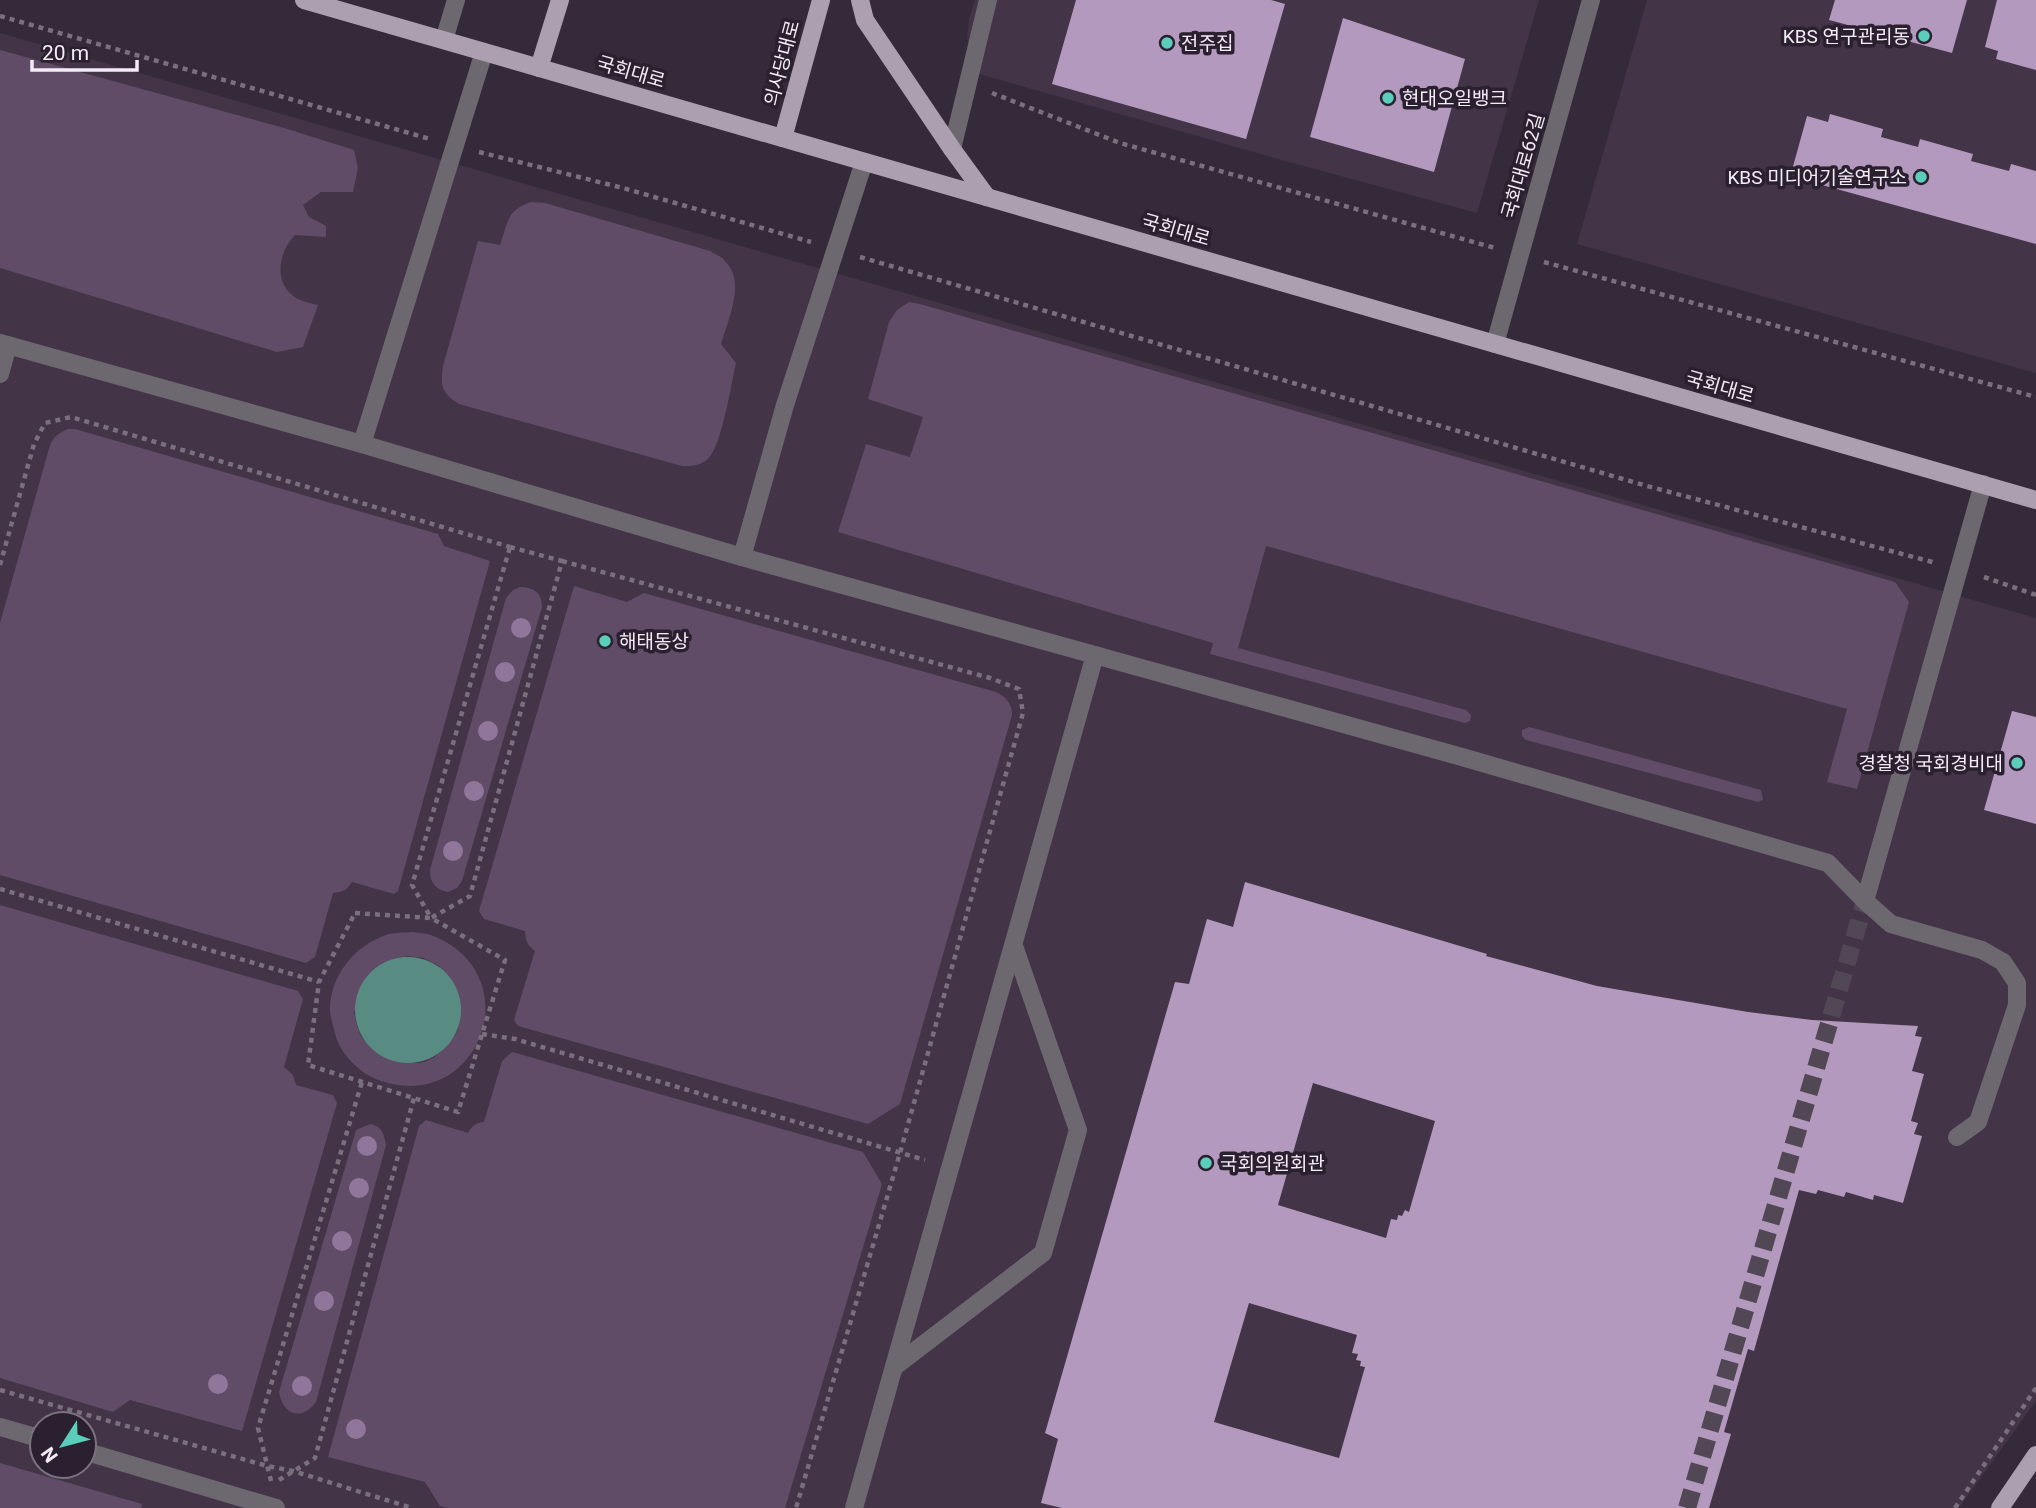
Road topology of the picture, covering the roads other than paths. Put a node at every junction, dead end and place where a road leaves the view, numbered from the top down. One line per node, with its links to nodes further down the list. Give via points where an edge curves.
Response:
1 (304, 0): 8 (main road, 국회대로)
2 (456, 0): 8 (street)
3 (560, 0): 10 (main road)
4 (821, 0): 11 (main road, 의사당대로)
5 (860, 0): 12 (main road, via 865,20)
6 (988, 0): 12 (street)
7 (1591, 0): 16 (street, 국회대로62길)
8 (444, 40): 9 (main road, 국회대로)
9 (484, 52): 10 (main road, 국회대로); 18 (street)
10 (539, 68): 11 (main road, 국회대로)
11 (783, 138): 13 (main road, 국회대로)
12 (952, 149): 14 (main road)
13 (864, 162): 14 (main road, 국회대로); 21 (street, via 785,405)
14 (987, 197): 16 (main road, 국회대로)
15 (4, 344): 17 (street); 18 (street)
16 (1495, 344): 19 (main road, 국회대로)
17 (0, 374)
18 (362, 444): 21 (street)
19 (1983, 484): 20 (main road, 국회대로); 23 (street)
20 (2036, 500)
21 (742, 557): 22 (street)
22 (1095, 655): 23 (street, via 1828,863); 24 (street)
23 (1864, 901): 25 (street, via 1891,924 1982,950 2003,962 2017,983 2017,1005 1978,1122)
24 (1014, 946): 26 (street); 26 (street, via 1078,1129 1075,1142 1043,1253)
25 (1957, 1137)
26 (894, 1367): 32 (street)
27 (0, 1427): 28 (street)
28 (28, 1435)
29 (98, 1455): 31 (street)
30 (2036, 1455): 33 (main road)
31 (276, 1508)
32 (854, 1508)
33 (2000, 1508)

